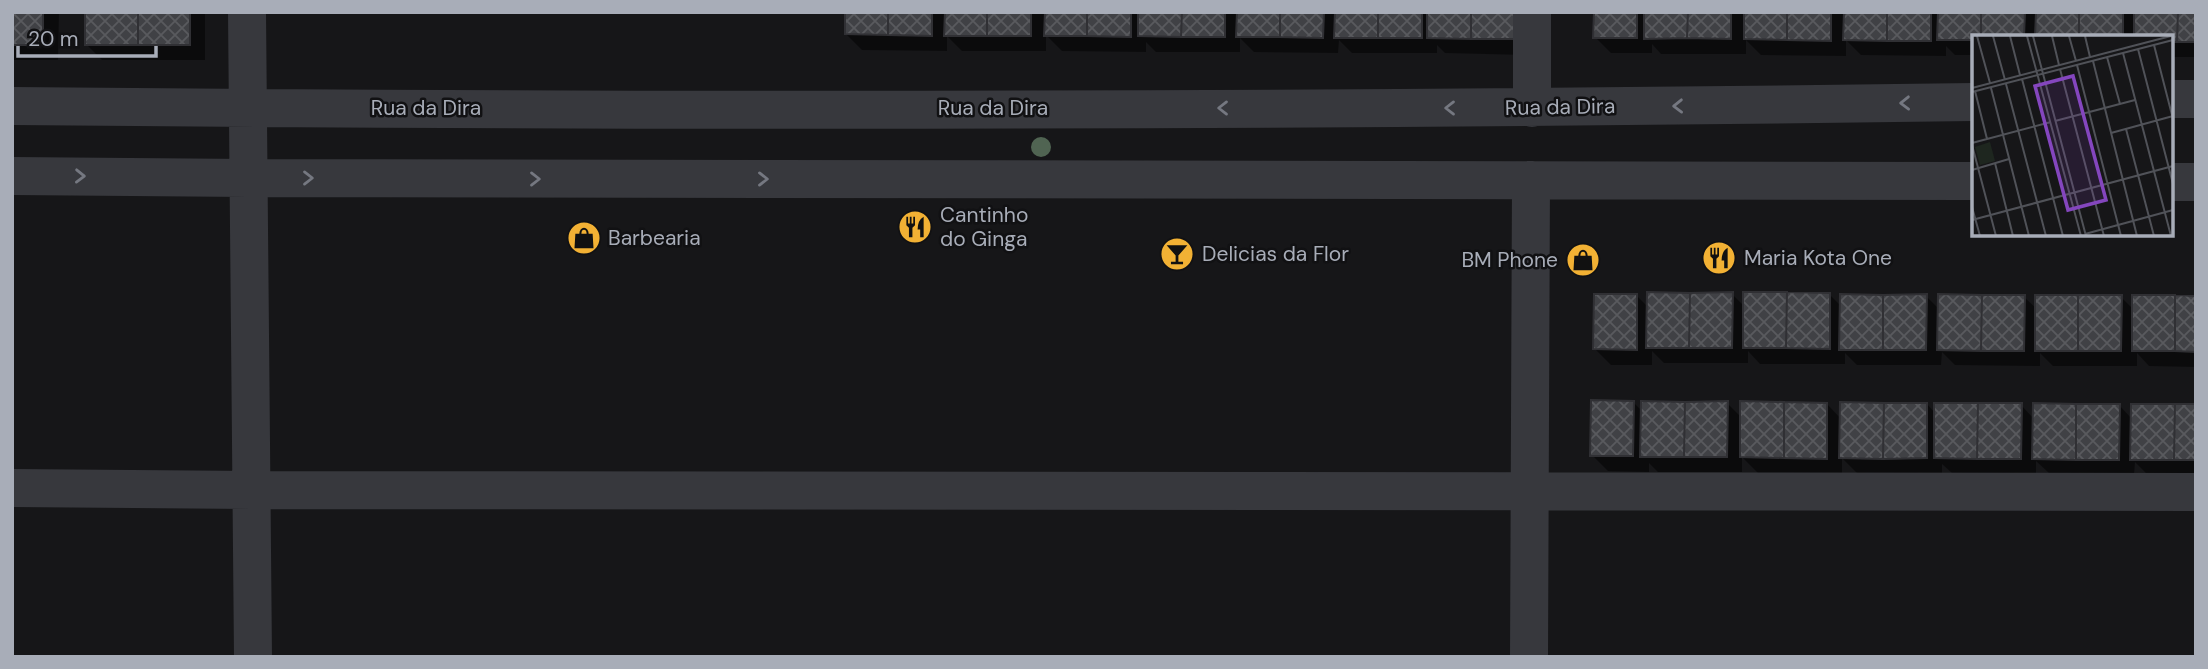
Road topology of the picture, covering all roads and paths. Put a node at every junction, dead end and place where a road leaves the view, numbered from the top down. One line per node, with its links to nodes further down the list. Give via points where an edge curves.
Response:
1 (247, 12): 7 (street)
2 (1532, 12): 8 (street)
3 (2173, 99): 4 (street)
4 (2196, 99)
5 (1972, 102): 8 (street, Rua da Dira, one-way to 8)
6 (12, 106): 7 (street, Rua da Dira)
7 (248, 108): 8 (street, Rua da Dira, one-way to 7); 10 (street)
8 (1532, 108)
9 (12, 176): 10 (street, one-way to 10)
10 (248, 178): 11 (street, one-way to 11); 16 (street)
11 (1531, 180): 12 (street); 17 (street)
12 (1972, 181)
13 (2173, 182): 14 (street)
14 (2196, 182)
15 (12, 488): 16 (street)
16 (252, 491): 17 (street); 19 (street)
17 (1530, 492): 18 (street); 20 (street)
18 (2196, 492)
19 (253, 657)
20 (1528, 657)

